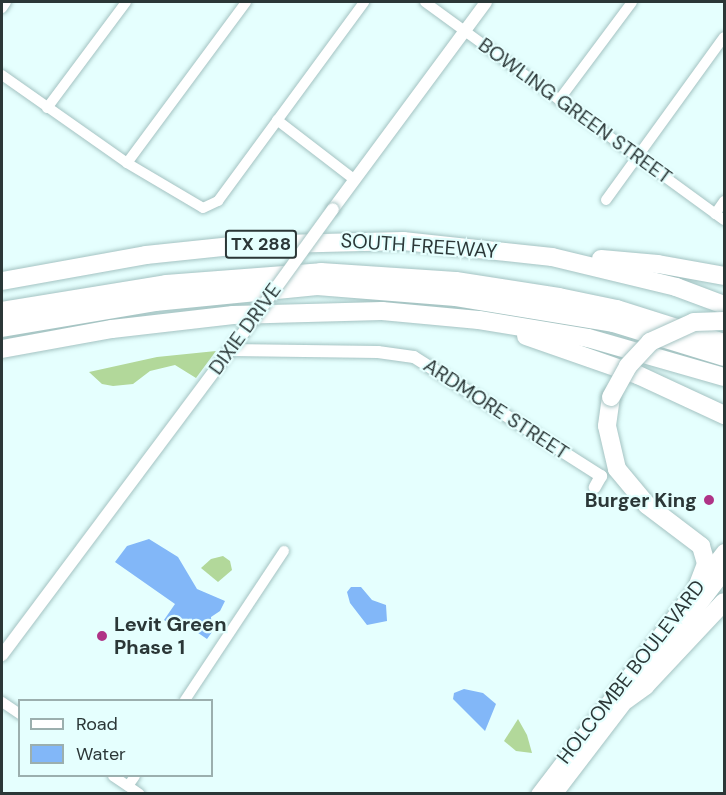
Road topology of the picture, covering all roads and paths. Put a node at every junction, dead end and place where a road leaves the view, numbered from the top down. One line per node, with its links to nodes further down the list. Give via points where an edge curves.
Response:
1 (6, 2): 8 (street)
2 (126, 2): 13 (street)
3 (246, 2): 16 (street)
4 (364, 2): 14 (street)
5 (425, 2): 9 (street, BOWLING GREEN STREET)
6 (486, 2): 9 (street, DIXIE DRIVE)
7 (632, 2): 12 (street)
8 (2, 8)
9 (465, 30): 12 (street, BOWLING GREEN STREET); 17 (street, DIXIE DRIVE)
10 (724, 37): 15 (street)
11 (2, 75): 13 (street)
12 (559, 100): 15 (street, BOWLING GREEN STREET)
13 (47, 108): 16 (street)
14 (276, 120): 16 (street, via 218,201 203,208); 17 (street)
15 (637, 157): 18 (street); 20 (street, BOWLING GREEN STREET)
16 (126, 163)
17 (355, 180): 30 (street, DIXIE DRIVE, bridge)
18 (606, 200)
19 (724, 201): 20 (street)
20 (720, 217)
21 (522, 253): 22 (highway, via 658,264); 23 (highway, SOUTH FREEWAY / TX 288, via 403,241 337,240 146,255); 24 (highway, SOUTH FREEWAY / TX 288, via 609,270)
22 (724, 276)
23 (2, 281)
24 (724, 305)
25 (2, 311): 29 (highway, via 166,284 321,272 456,281 560,297 617,309)
26 (479, 320): 31 (highway, via 382,311 233,315 112,329); 33 (highway, via 588,338); 34 (highway, via 638,375)
27 (724, 321): 39 (highway, bridge, via 694,322 650,342 628,366 611,397 607,426 617,469 646,505 701,546 706,564)
28 (2, 328): 32 (highway, via 156,302 317,286 456,297 613,323)
29 (724, 343)
30 (234, 346): 35 (street, ARDMORE STREET, via 414,357 601,476); 41 (street, DIXIE DRIVE)
31 (2, 349)
32 (724, 357)
33 (724, 377)
34 (724, 415)
35 (595, 487)
36 (284, 550): 42 (street)
37 (724, 550): 39 (main road, HOLCOMBE BOULEVARD)
38 (724, 572): 43 (main road, HOLCOMBE BOULEVARD)
39 (697, 587): 50 (main road, HOLCOMBE BOULEVARD)
40 (724, 602): 43 (highway, via 645,686)
41 (2, 655)
42 (185, 699)
43 (626, 700): 51 (main road, HOLCOMBE BOULEVARD)
44 (2, 702): 45 (street)
45 (18, 713)
46 (114, 777): 48 (street)
47 (134, 777): 48 (street)
48 (128, 786): 49 (street)
49 (140, 794)
50 (538, 794)
51 (554, 794)

